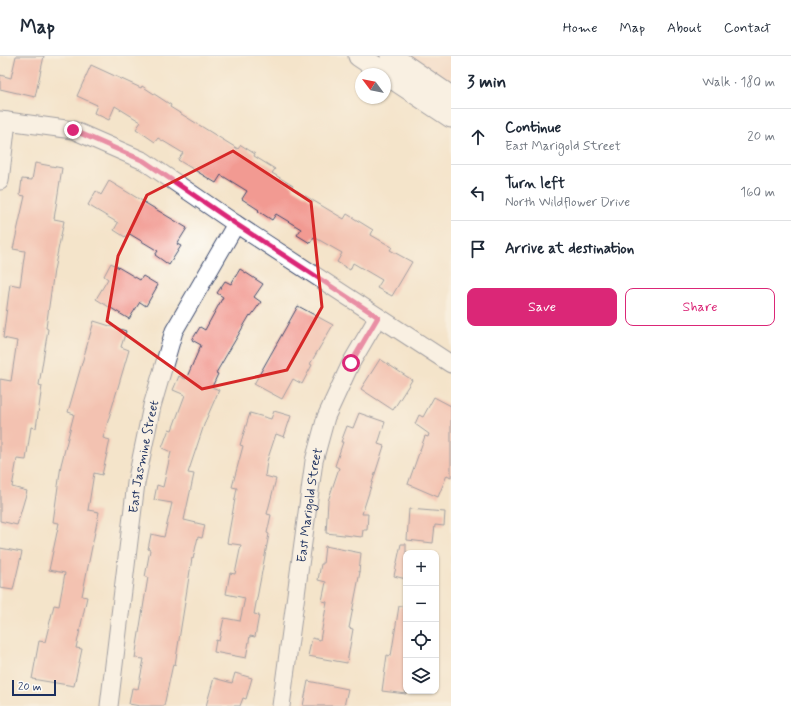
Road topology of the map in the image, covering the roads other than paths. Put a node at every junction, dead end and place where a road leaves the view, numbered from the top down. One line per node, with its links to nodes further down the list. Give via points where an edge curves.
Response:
1 (359, 56): 4 (street)
2 (391, 56): 3 (street)
3 (451, 96)
4 (451, 117)
5 (3, 121): 6 (street); 7 (street, via 73,130 144,161)
6 (0, 180)
7 (236, 224): 8 (street); 10 (street, East Jasmine Street, via 174,330 152,406 136,484)
8 (378, 317): 9 (street); 11 (street, East Marigold Street, via 351,363 326,417 316,453)
9 (451, 364)
10 (109, 706)
11 (280, 706)

